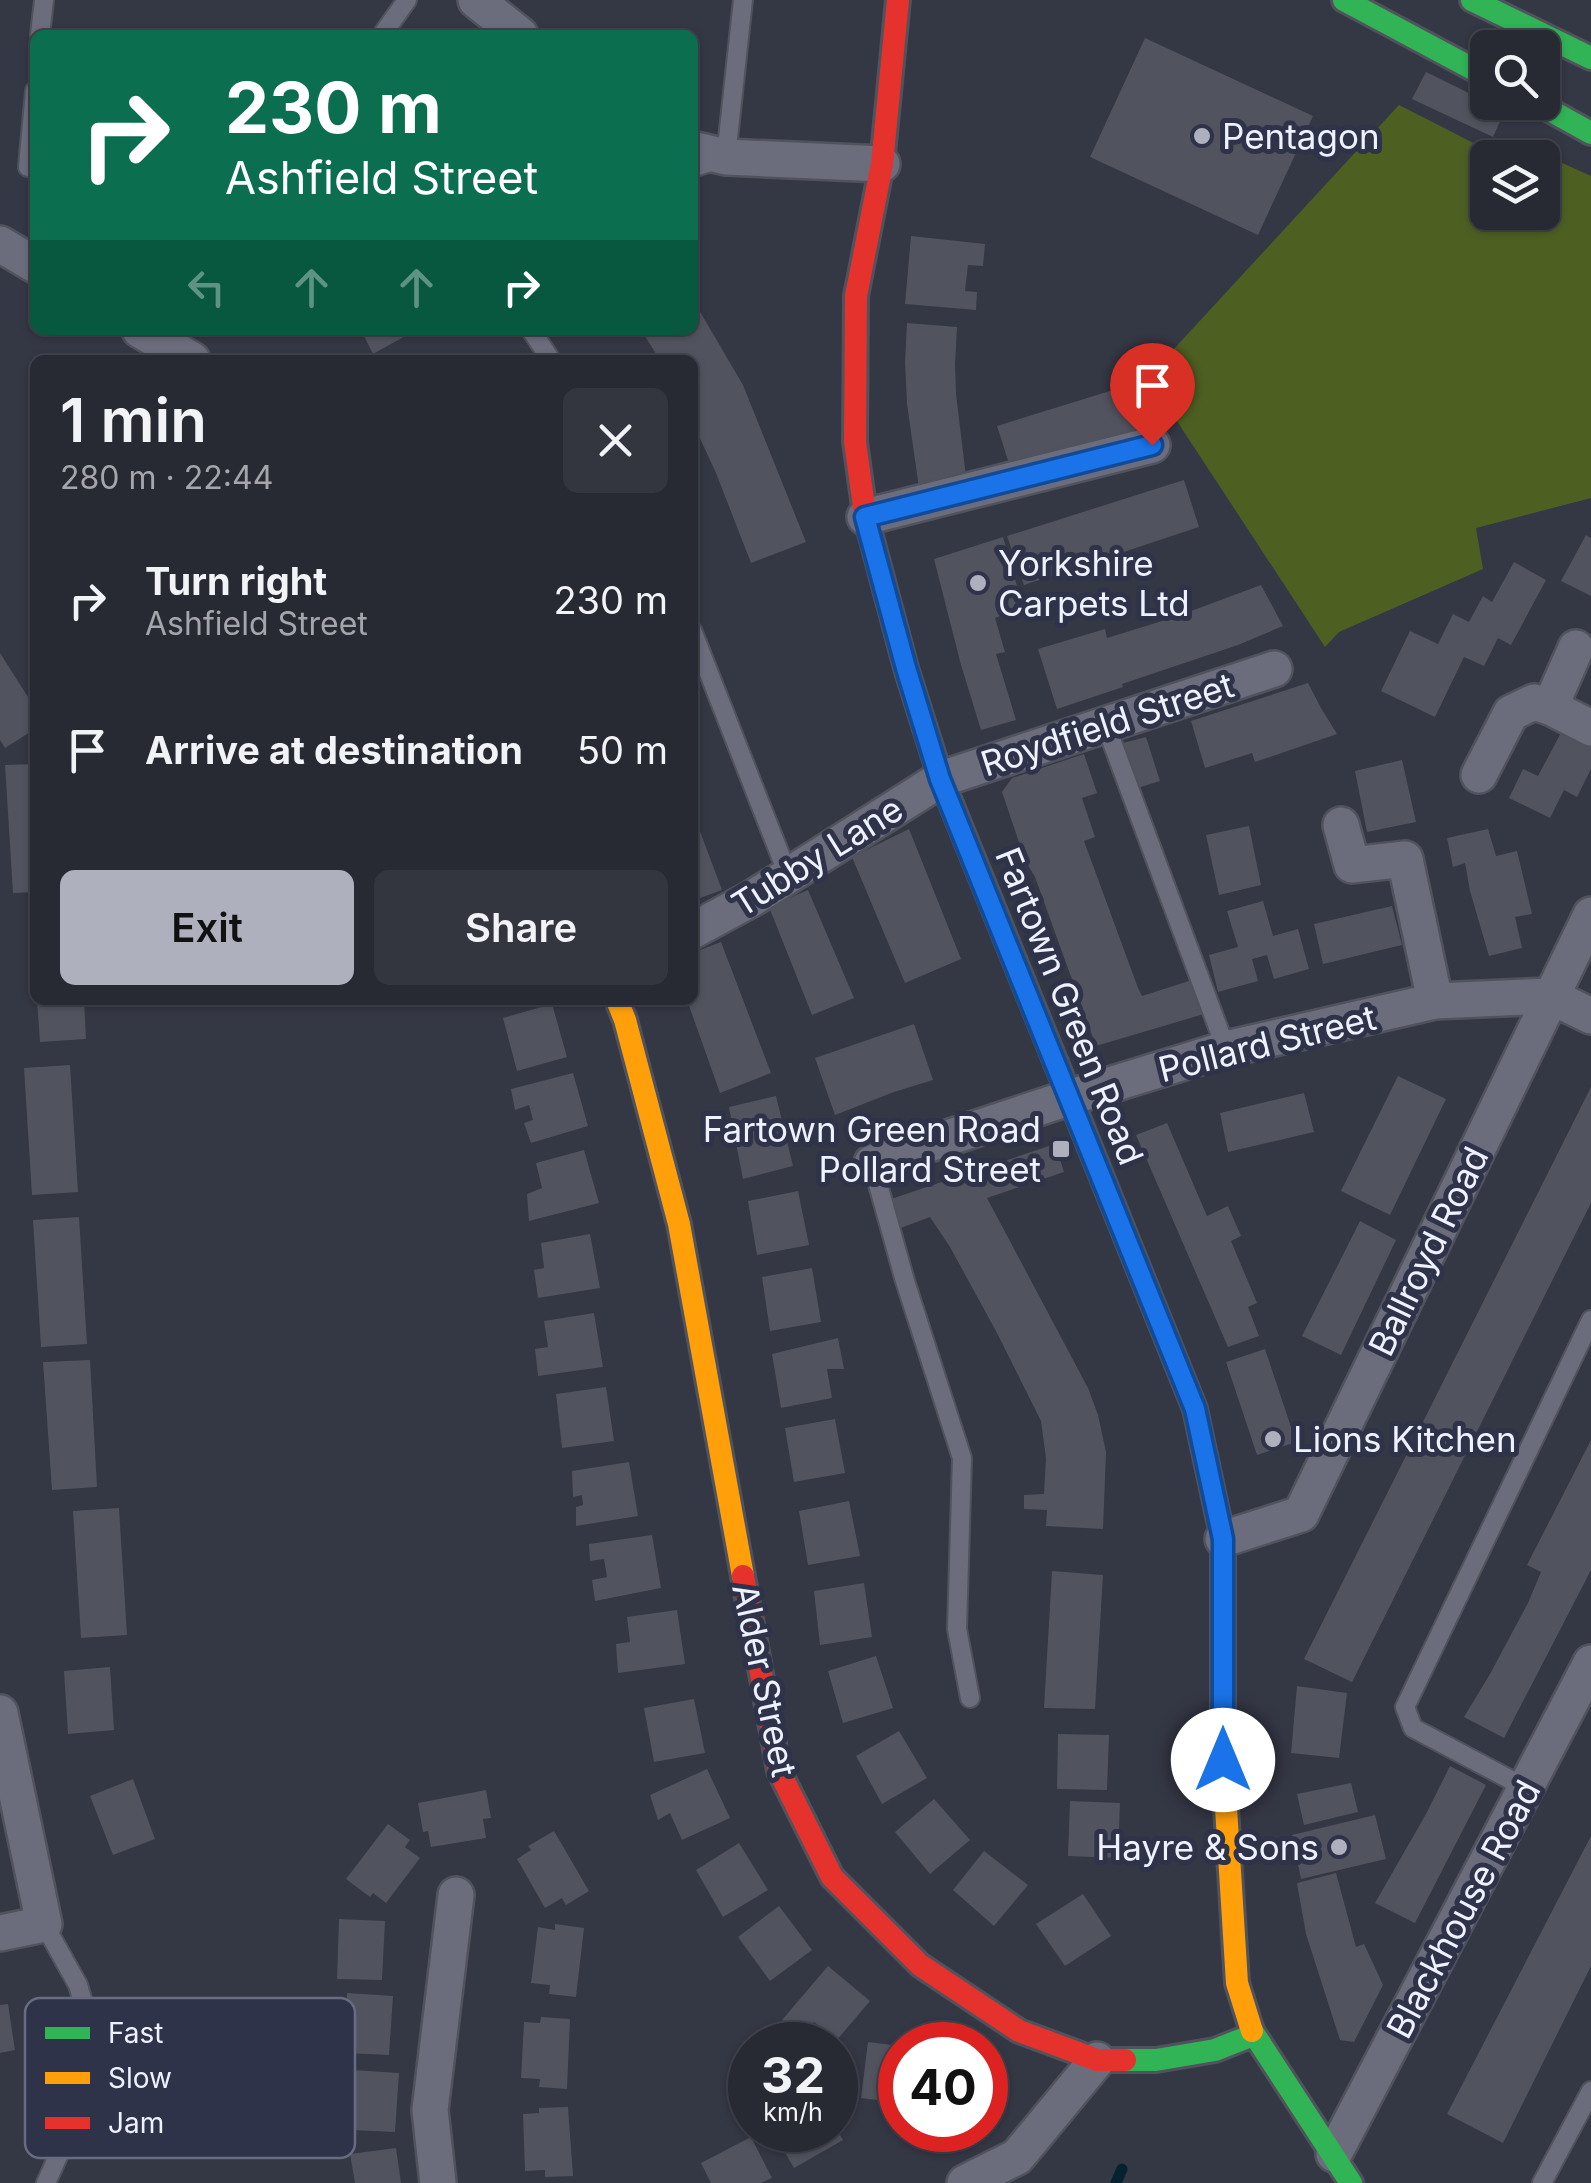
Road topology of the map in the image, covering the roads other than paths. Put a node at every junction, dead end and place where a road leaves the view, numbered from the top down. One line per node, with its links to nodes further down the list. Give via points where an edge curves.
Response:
1 (44, 0): 8 (lane)
2 (406, 0): 9 (lane)
3 (476, 0): 10 (street)
4 (743, 0): 16 (lane)
5 (898, 0): 17 (street, Fartown Green Road)
6 (1344, 0): 12 (street)
7 (1472, 0): 11 (street)
8 (41, 30)
9 (385, 30)
10 (514, 30)
11 (1591, 58)
12 (1470, 67)
13 (1560, 115): 14 (street)
14 (1591, 132)
15 (30, 146): 18 (lane)
16 (710, 153): 17 (street)
17 (882, 164): 24 (street, Fartown Green Road, via 856,296 855,442)
18 (28, 168)
19 (0, 244): 20 (street)
20 (30, 262)
21 (149, 335): 22 (street)
22 (183, 355)
23 (1152, 445): 24 (street)
24 (865, 517): 32 (street, Fartown Green Road)
25 (698, 645): 34 (lane)
26 (1576, 648): 28 (street)
27 (1274, 669): 29 (street, Roydfield Street)
28 (1550, 707): 30 (street); 31 (street, via 1534,702 1511,712)
29 (1106, 726): 32 (street, Roydfield Street); 41 (lane)
30 (1591, 728)
31 (1479, 775)
32 (940, 779): 34 (street, Tubby Lane); 42 (street, Fartown Green Road)
33 (1342, 825): 38 (street, via 1352,865 1405,859)
34 (788, 875): 36 (street, Tubby Lane)
35 (1591, 915): 37 (street, Ballroyd Road)
36 (698, 928)
37 (1550, 996): 38 (street, Pollard Street); 40 (street); 45 (street, Ballroyd Road, via 1301,1514)
38 (1435, 1001): 41 (street, Pollard Street)
39 (619, 1005): 55 (street, Alder Street, via 679,1224 779,1772 832,1876 920,1965 1019,2031)
40 (1591, 1016)
41 (1226, 1049): 42 (street, Pollard Street)
42 (1071, 1098): 43 (street, Pollard Street, via 982,1120); 45 (street, Fartown Green Road, via 1195,1409)
43 (872, 1164): 47 (lane, via 962,1458 957,1629)
44 (1591, 1320): 49 (lane, via 1405,1707 1412,1728)
45 (1223, 1539): 54 (street, Fartown Green Road, via 1223,1760 1236,1983)
46 (1591, 1663): 49 (street, Blackhouse Road)
47 (970, 1698)
48 (0, 1714): 51 (street)
49 (1526, 1788): 58 (street, Blackhouse Road)
50 (456, 1895): 60 (street, via 430,2110)
51 (44, 1924): 52 (street); 53 (lane)
52 (0, 1933)
53 (82, 1998)
54 (1253, 2034): 55 (street, Alder Street, via 1215,2050 1156,2060); 58 (street, Fartown Green Road)
55 (1097, 2060): 61 (street, via 1018,2156)
56 (1591, 2091): 62 (lane)
57 (57, 2158): 59 (lane)
58 (1343, 2169)
59 (46, 2183)
60 (438, 2183)
61 (965, 2183)
62 (1542, 2183)

